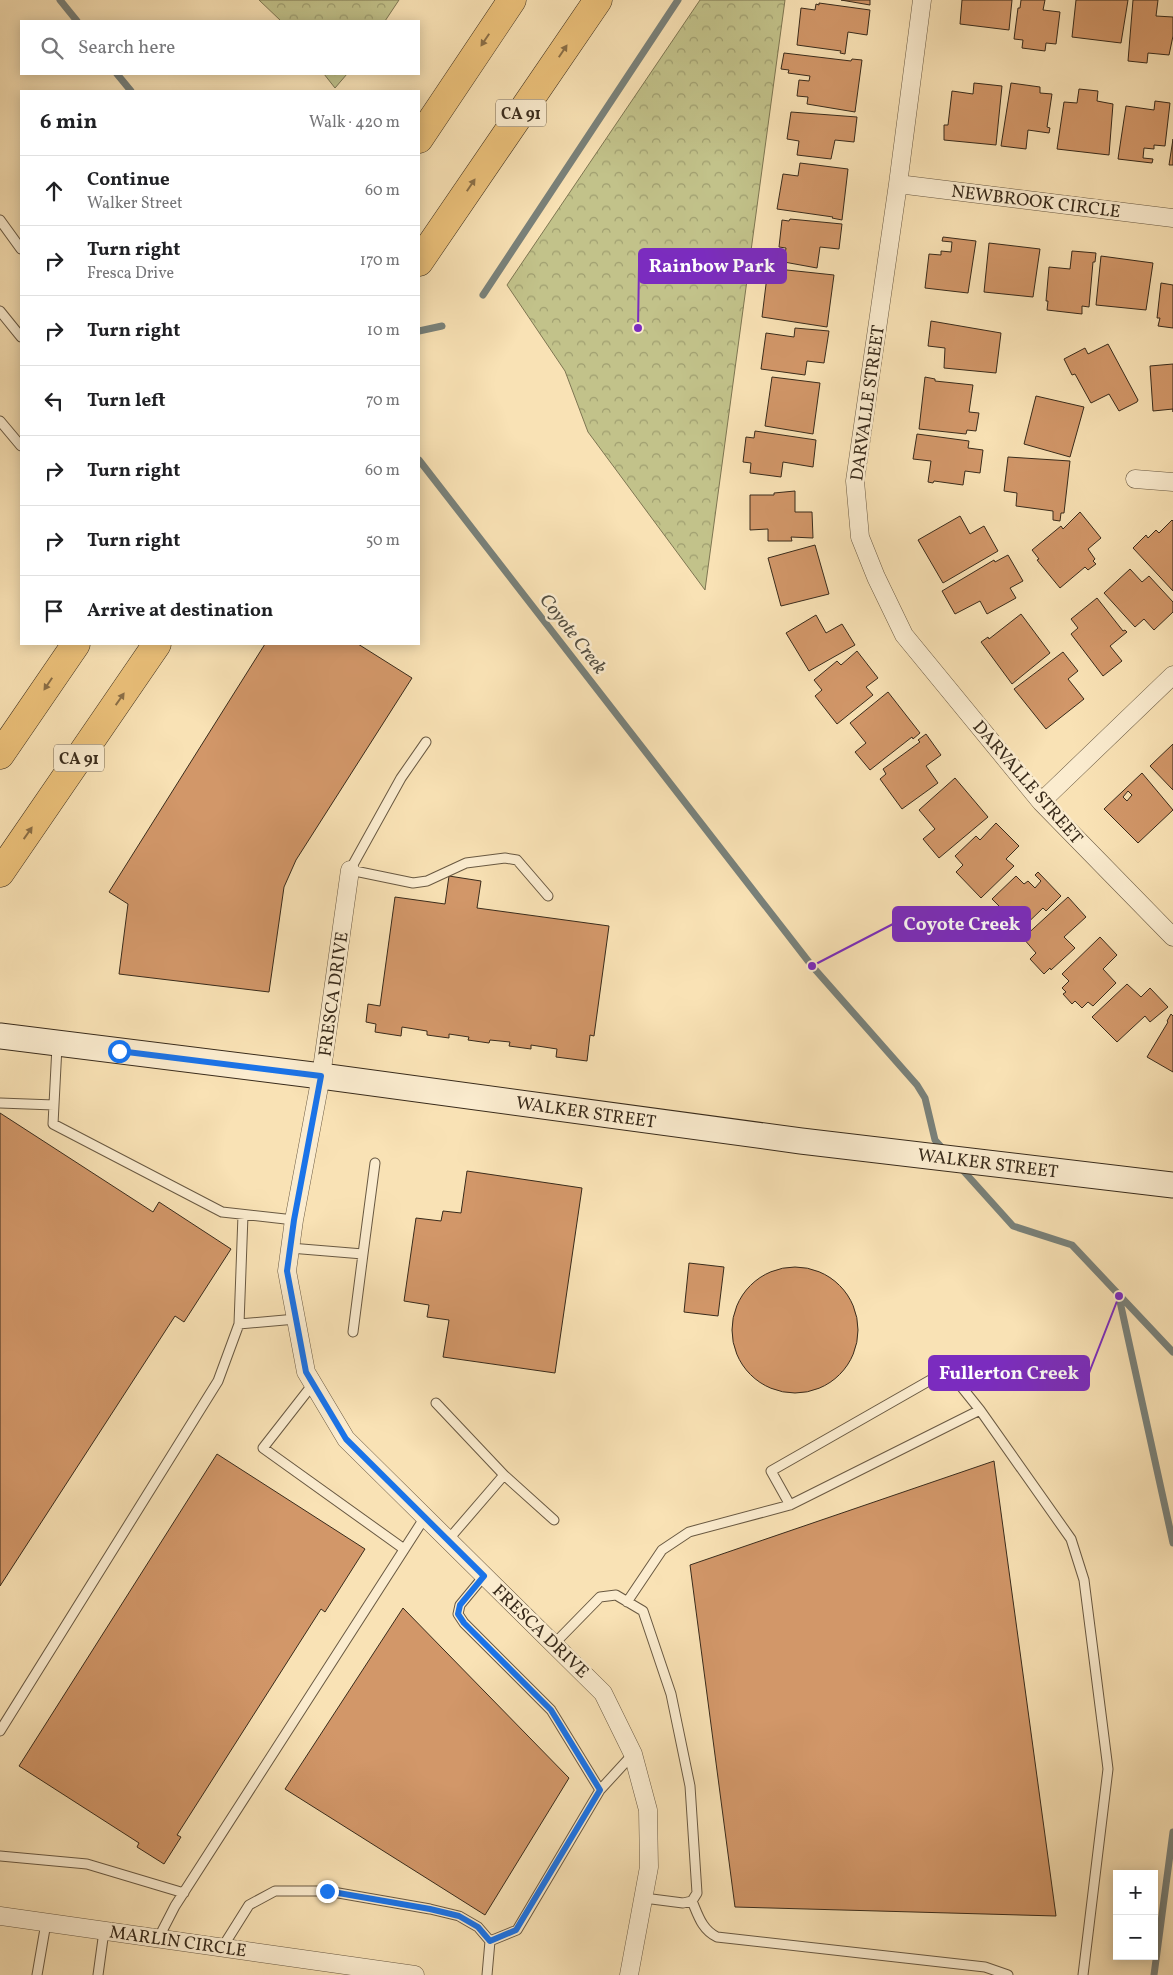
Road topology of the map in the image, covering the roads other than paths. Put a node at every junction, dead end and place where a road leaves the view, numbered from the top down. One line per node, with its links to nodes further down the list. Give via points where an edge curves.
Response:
1 (512, 0): 4 (highway, one-way to 4)
2 (598, 0): 9 (highway, CA 91, one-way to 2)
3 (922, 0): 5 (street, DARVALLE STREET)
4 (420, 137)
5 (898, 184): 6 (street, NEWBROOK CIRCLE); 21 (street, DARVALLE STREET, via 855,481 860,537 904,635)
6 (1173, 218)
7 (0, 220): 8 (lane)
8 (20, 248)
9 (420, 261)
10 (0, 311): 11 (lane)
11 (20, 336)
12 (0, 421): 13 (lane)
13 (20, 445)
14 (1135, 479): 15 (street)
15 (1173, 482)
16 (75, 645): 20 (highway, one-way to 20)
17 (157, 645): 23 (highway, CA 91, one-way to 17)
18 (1173, 675): 21 (street)
19 (426, 742): 22 (lane)
20 (0, 755)
21 (1040, 802): 25 (street, DARVALLE STREET)
22 (350, 870): 24 (lane, via 413,883 427,881 466,863 511,859 517,860); 28 (street, FRESCA DRIVE)
23 (0, 873)
24 (548, 896)
25 (1173, 937)
26 (0, 1036): 27 (main road, WALKER STREET)
27 (57, 1043): 28 (main road, WALKER STREET); 30 (lane)
28 (321, 1076): 32 (main road, WALKER STREET, via 802,1141); 34 (street, FRESCA DRIVE)
29 (0, 1102): 30 (lane)
30 (54, 1105): 33 (lane, via 53,1124 222,1212)
31 (375, 1163): 36 (lane)
32 (1173, 1185)
33 (243, 1215): 34 (lane); 38 (lane)
34 (294, 1220): 35 (street, FRESCA DRIVE)
35 (290, 1248): 36 (lane); 37 (street, FRESCA DRIVE, via 287,1271)
36 (363, 1254): 39 (lane)
37 (296, 1320): 38 (lane); 40 (street, FRESCA DRIVE, via 306,1372)
38 (239, 1324): 52 (lane, via 218,1381)
39 (353, 1332)
40 (313, 1384): 45 (street, FRESCA DRIVE, via 346,1439); 48 (lane, via 264,1448)
41 (436, 1402): 43 (lane)
42 (980, 1410): 44 (lane); 44 (lane, via 948,1370 771,1471); 71 (lane, via 1071,1539 1084,1580 1108,1769)
43 (504, 1475): 46 (lane); 47 (lane)
44 (790, 1505): 50 (lane, via 689,1532 662,1550)
45 (425, 1517): 47 (street, FRESCA DRIVE); 48 (lane)
46 (554, 1520)
47 (448, 1540): 49 (street, FRESCA DRIVE)
48 (404, 1549): 56 (lane)
49 (484, 1576): 51 (street, FRESCA DRIVE); 54 (lane, via 460,1605 458,1614 551,1710)
50 (627, 1602): 51 (lane, via 616,1595 600,1597); 58 (lane, via 643,1611 671,1694 690,1786 697,1893)
51 (554, 1644): 53 (street, FRESCA DRIVE, via 603,1693)
52 (0, 1731)
53 (633, 1754): 54 (lane); 57 (street, FRESCA DRIVE, via 648,1810 649,1868)
54 (600, 1790): 63 (lane, via 516,1930)
55 (0, 1856): 56 (lane, via 87,1864)
56 (184, 1893): 62 (lane)
57 (644, 1898): 58 (lane, via 683,1903); 69 (street, FRESCA DRIVE)
58 (692, 1901): 70 (lane, via 703,1926 717,1937 986,1966)
59 (0, 1916): 60 (street, MARLIN CIRCLE)
60 (46, 1922): 61 (street, MARLIN CIRCLE); 65 (lane)
61 (104, 1931): 62 (street, MARLIN CIRCLE); 66 (lane)
62 (158, 1938): 64 (street, MARLIN CIRCLE)
63 (490, 1941): 64 (lane, via 478,1927 459,1916 430,1909 327,1891 275,1891 250,1905); 68 (lane)
64 (222, 1948): 67 (street, MARLIN CIRCLE)
65 (37, 1975)
66 (98, 1975)
67 (415, 1975)
68 (487, 1975)
69 (630, 1975)
70 (1008, 1975)
71 (1083, 1975)

